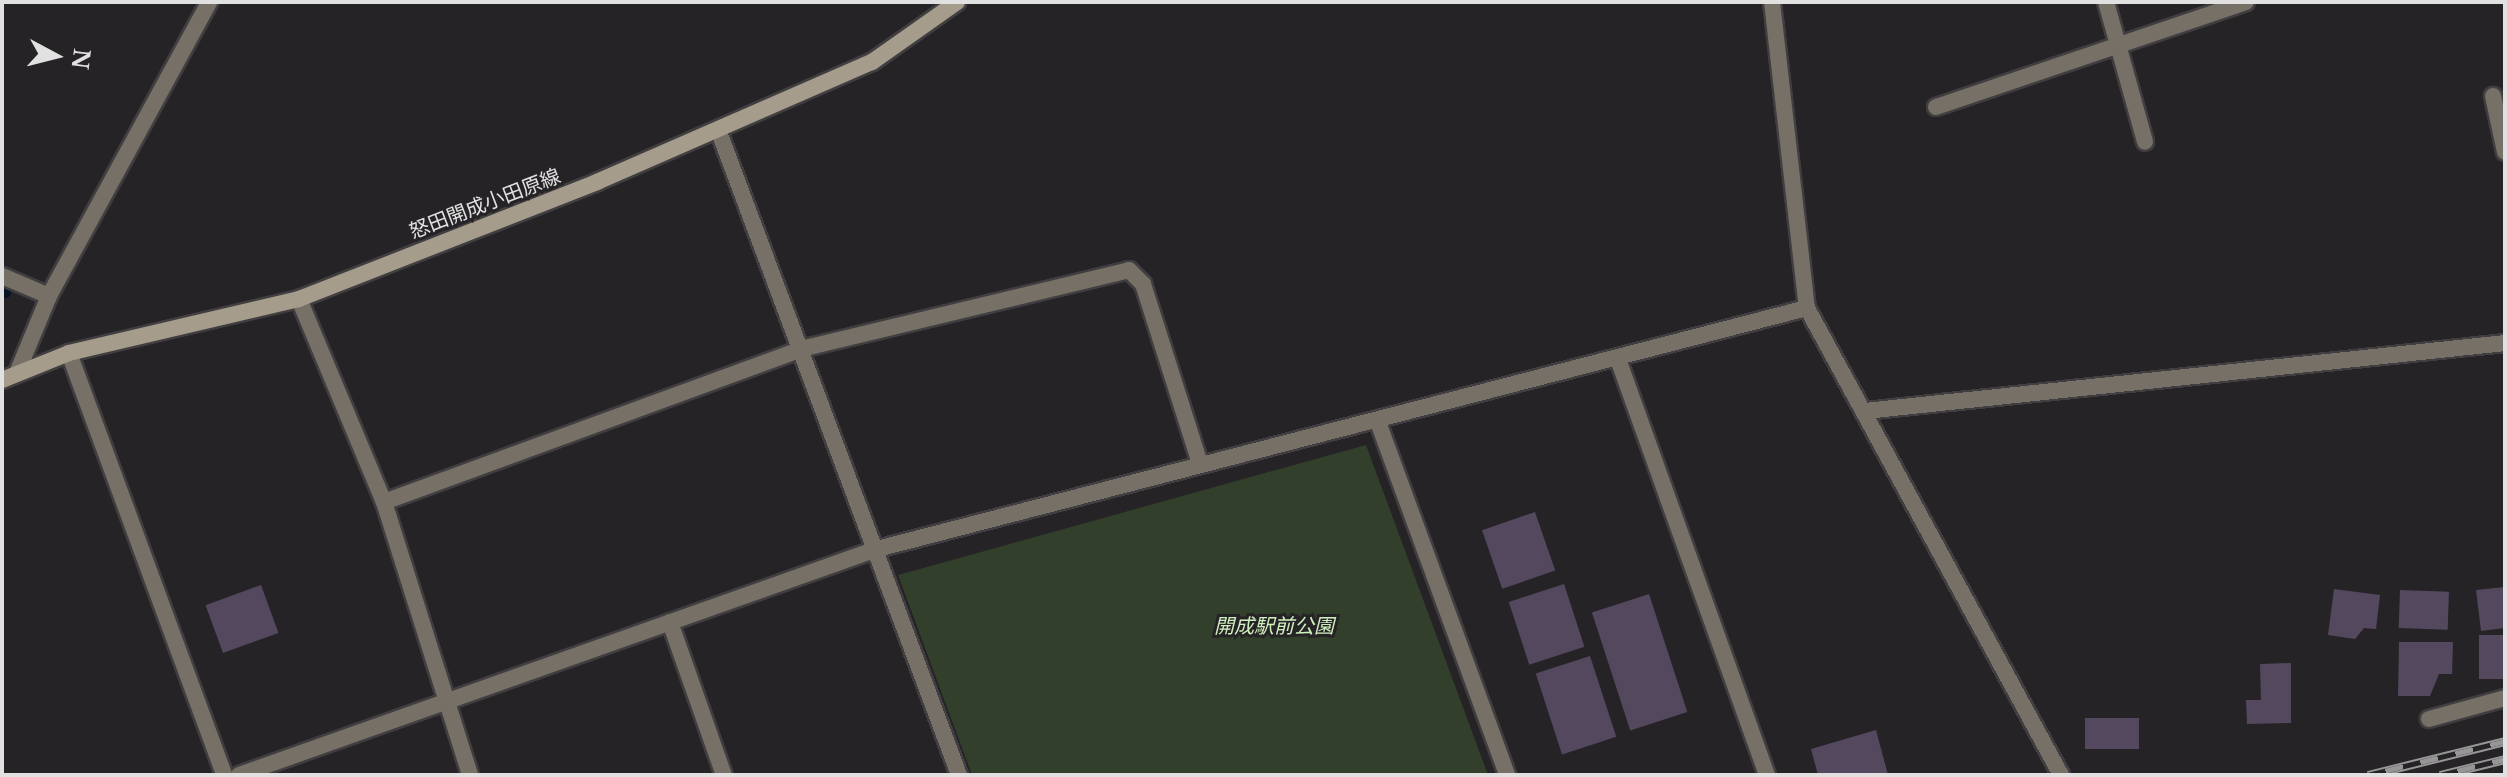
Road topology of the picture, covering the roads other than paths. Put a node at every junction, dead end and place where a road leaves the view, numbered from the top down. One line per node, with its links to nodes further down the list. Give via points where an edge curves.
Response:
1 (209, 2): 13 (street)
2 (957, 2): 9 (main road, 怒田開成小田原線, via 872,62)
3 (1772, 2): 15 (street)
4 (2106, 2): 6 (street)
5 (2246, 2): 6 (street)
6 (2118, 44): 8 (street); 10 (street)
7 (2493, 96): 11 (street)
8 (1936, 107)
9 (719, 132): 14 (main road, 怒田開成小田原線); 17 (street)
10 (2145, 142)
11 (2505, 152)
12 (2, 276): 13 (street)
13 (49, 296): 20 (street)
14 (299, 299): 18 (main road, 怒田開成小田原線); 24 (street)
15 (1807, 308): 19 (street); 21 (street)
16 (2505, 343): 21 (street)
17 (805, 348): 23 (street, via 1129,270 1143,284); 24 (street); 25 (street)
18 (69, 353): 20 (main road, 怒田開成小田原線); 30 (street)
19 (1618, 359): 22 (street); 36 (street)
20 (10, 376)
21 (1865, 411): 37 (street)
22 (1378, 422): 23 (street); 35 (street)
23 (1199, 461): 25 (street)
24 (384, 502): 28 (street)
25 (877, 549): 26 (street); 34 (street)
26 (670, 622): 28 (street); 33 (street)
27 (2505, 698): 29 (street)
28 (443, 703): 31 (street); 32 (street)
29 (2429, 719)
30 (224, 775)
31 (239, 775)
32 (470, 775)
33 (724, 775)
34 (959, 775)
35 (1507, 775)
36 (1767, 775)
37 (2061, 775)

